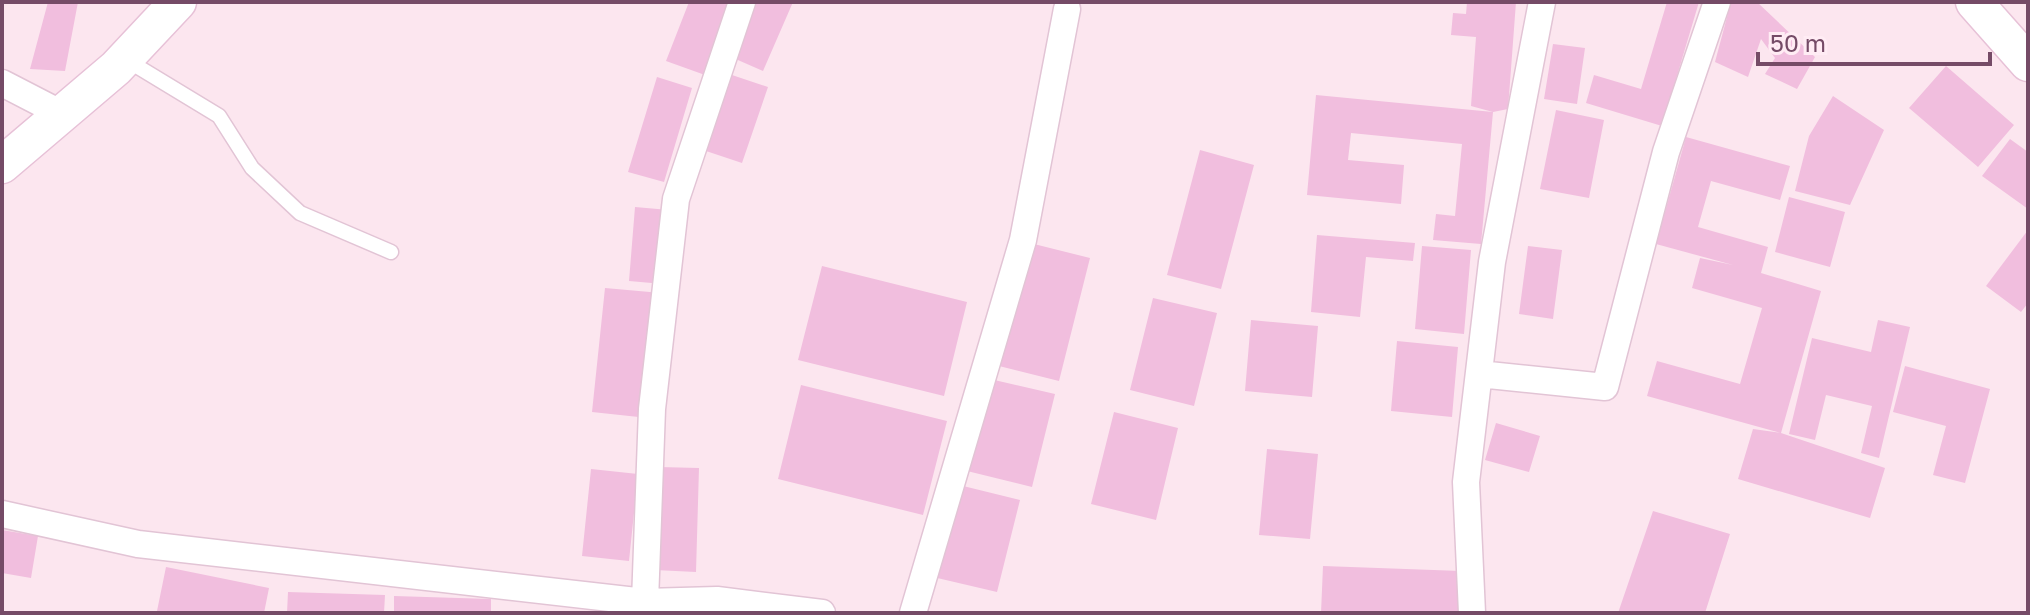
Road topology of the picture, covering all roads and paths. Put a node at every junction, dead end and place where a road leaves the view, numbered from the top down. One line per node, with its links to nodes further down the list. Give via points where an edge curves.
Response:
1 (178, 2): 7 (street)
2 (742, 2): 15 (street, via 676,199 652,409)
3 (1542, 2): 13 (street, via 1492,262)
4 (1717, 2): 13 (street, via 1666,152 1605,387)
5 (1974, 2): 8 (street)
6 (1067, 9): 17 (street, via 1023,240)
7 (125, 59): 10 (street); 12 (lane, via 219,116 252,168 300,213)
8 (2028, 63)
9 (2, 83): 10 (street)
10 (64, 115): 11 (street)
11 (2, 165)
12 (391, 252)
13 (1479, 374): 18 (street, via 1466,482)
14 (2, 514): 15 (street, via 138,544 498,582)
15 (645, 607): 16 (street, via 717,600)
16 (822, 613)
17 (913, 613)
18 (1472, 613)

